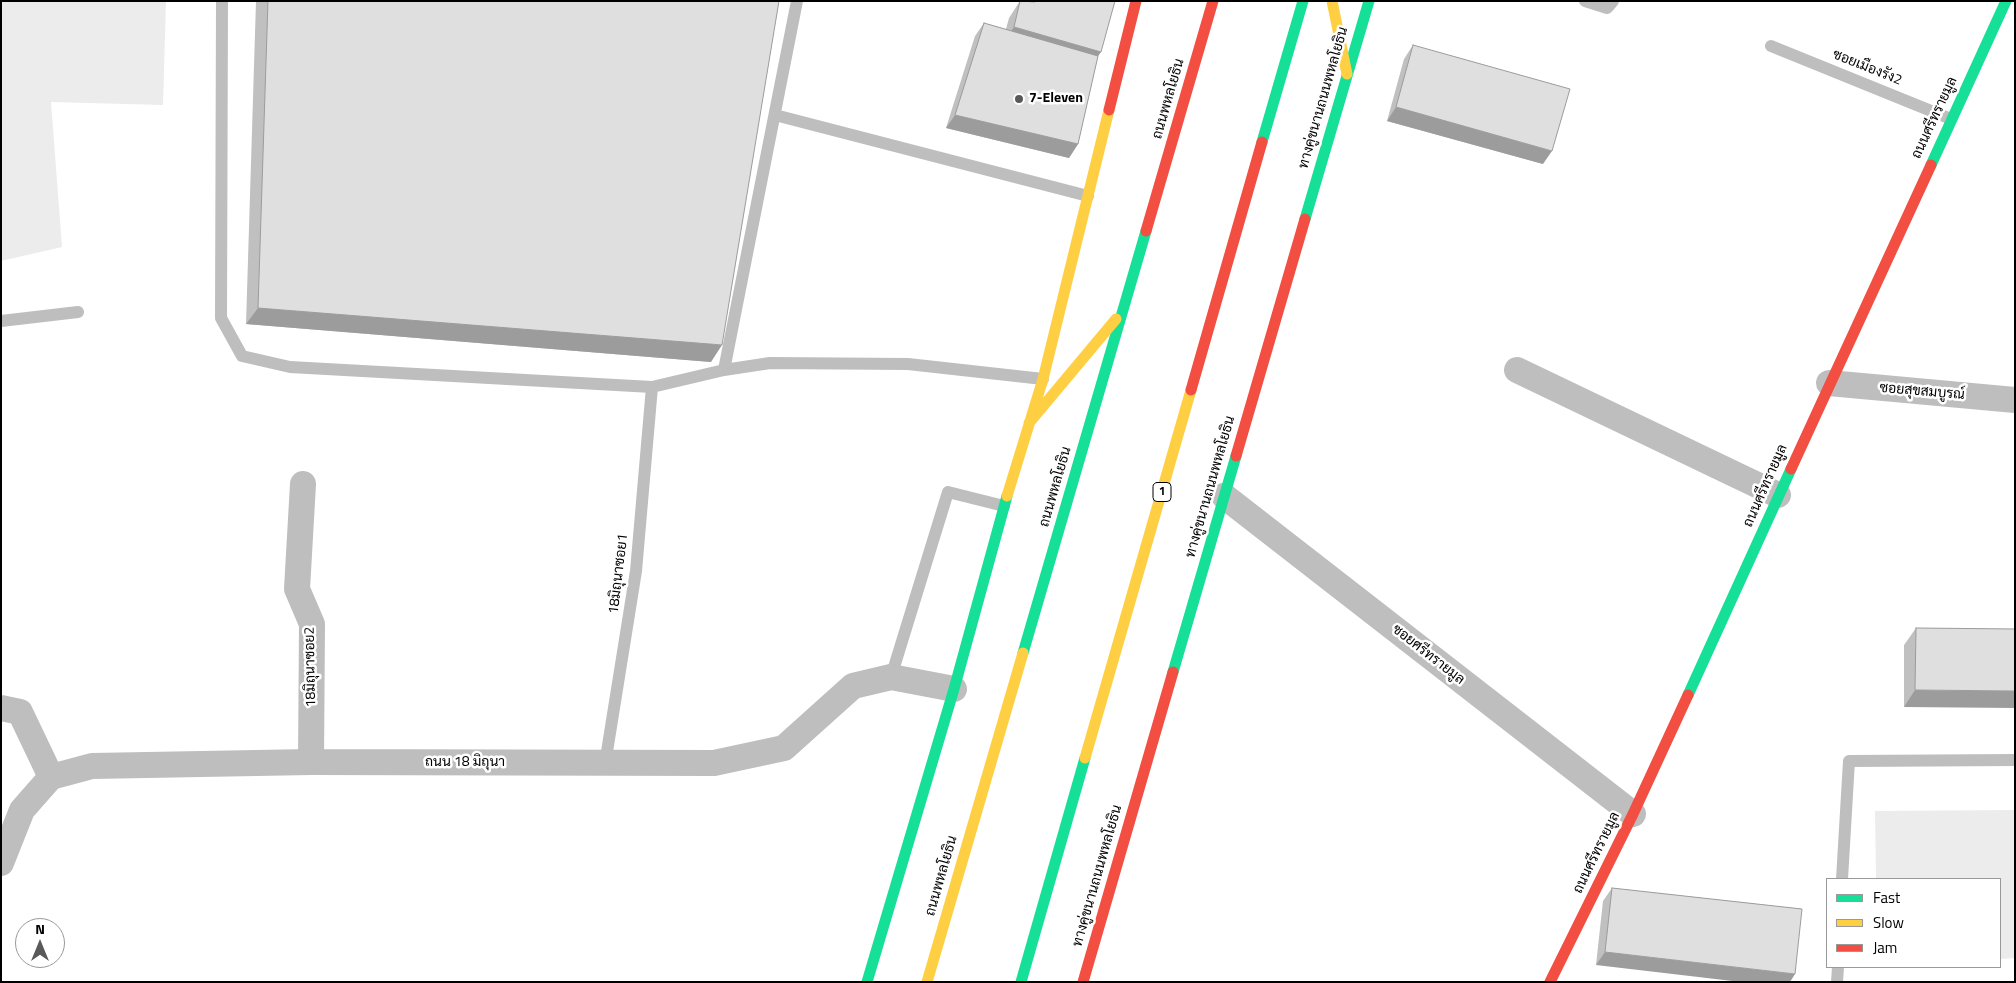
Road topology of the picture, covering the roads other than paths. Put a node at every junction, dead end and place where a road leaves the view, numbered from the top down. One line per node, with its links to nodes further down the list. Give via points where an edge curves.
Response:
1 (222, 1): 23 (lane, via 221,318 242,356 290,367)
2 (797, 1): 13 (lane)
3 (1136, 1): 15 (main road)
4 (1213, 1): 16 (main road, ถนนพหลโยธิน)
5 (1302, 1): 43 (main road, 1)
6 (1332, 1): 12 (main road)
7 (1585, 1): 8 (lane, via 1607,8)
8 (1613, 1)
9 (2006, 1): 14 (main road, ถนนศรีทรายมูล)
10 (1370, 2): 12 (main road, ทางคู่ขนานถนนพหลโยธิน)
11 (1770, 46): 14 (lane, ซอยเมืองรัง2)
12 (1347, 74): 28 (main road, ทางคู่ขนานถนนพหลโยธิน)
13 (775, 115): 15 (lane); 19 (lane)
14 (1952, 119): 22 (main road, ถนนศรีทรายมูล)
15 (1088, 196): 21 (main road)
16 (1123, 310): 25 (main road); 42 (main road, ถนนพหลโยธิน)
17 (78, 312): 18 (lane)
18 (1, 321)
19 (724, 370): 21 (lane, via 770,363 908,364); 23 (lane)
20 (1517, 370): 27 (street)
21 (1043, 379): 25 (main road)
22 (1829, 383): 24 (street, ซอยสุขสมบูรณ์); 27 (main road, ถนนศรีทรายมูล)
23 (652, 388): 35 (lane, 18มิถุนาซอย1, via 636,571)
24 (2015, 400)
25 (1029, 423): 29 (main road)
26 (303, 484): 34 (street, 18มิถุนาซอย2, via 297,589 312,624)
27 (1778, 495): 37 (main road, ถนนศรีทรายมูล)
28 (1224, 496): 37 (street, ซอยศรีทรายมูล); 44 (main road, ทางคู่ขนานถนนพหลโยธิน)
29 (1004, 506): 30 (lane, via 948,492); 31 (main road)
30 (891, 677): 31 (street, ถนน 18 มิถุนา); 35 (street, ถนน 18 มิถุนา, via 853,686 784,748 714,763)
31 (954, 689): 41 (main road)
32 (1, 708): 36 (street, via 20,712)
33 (2015, 760): 39 (lane, via 1849,761)
34 (311, 762): 35 (street, ถนน 18 มิถุนา); 36 (street, ถนน 18 มิถุนา, via 92,766)
35 (605, 764)
36 (51, 777): 38 (street, via 22,810)
37 (1633, 814): 45 (main road, ถนนศรีทรายมูล)
38 (1, 863)
39 (1842, 878)
40 (1838, 968): 46 (lane)
41 (867, 982)
42 (927, 982)
43 (1021, 982)
44 (1083, 982)
45 (1550, 982)
46 (1837, 982)

